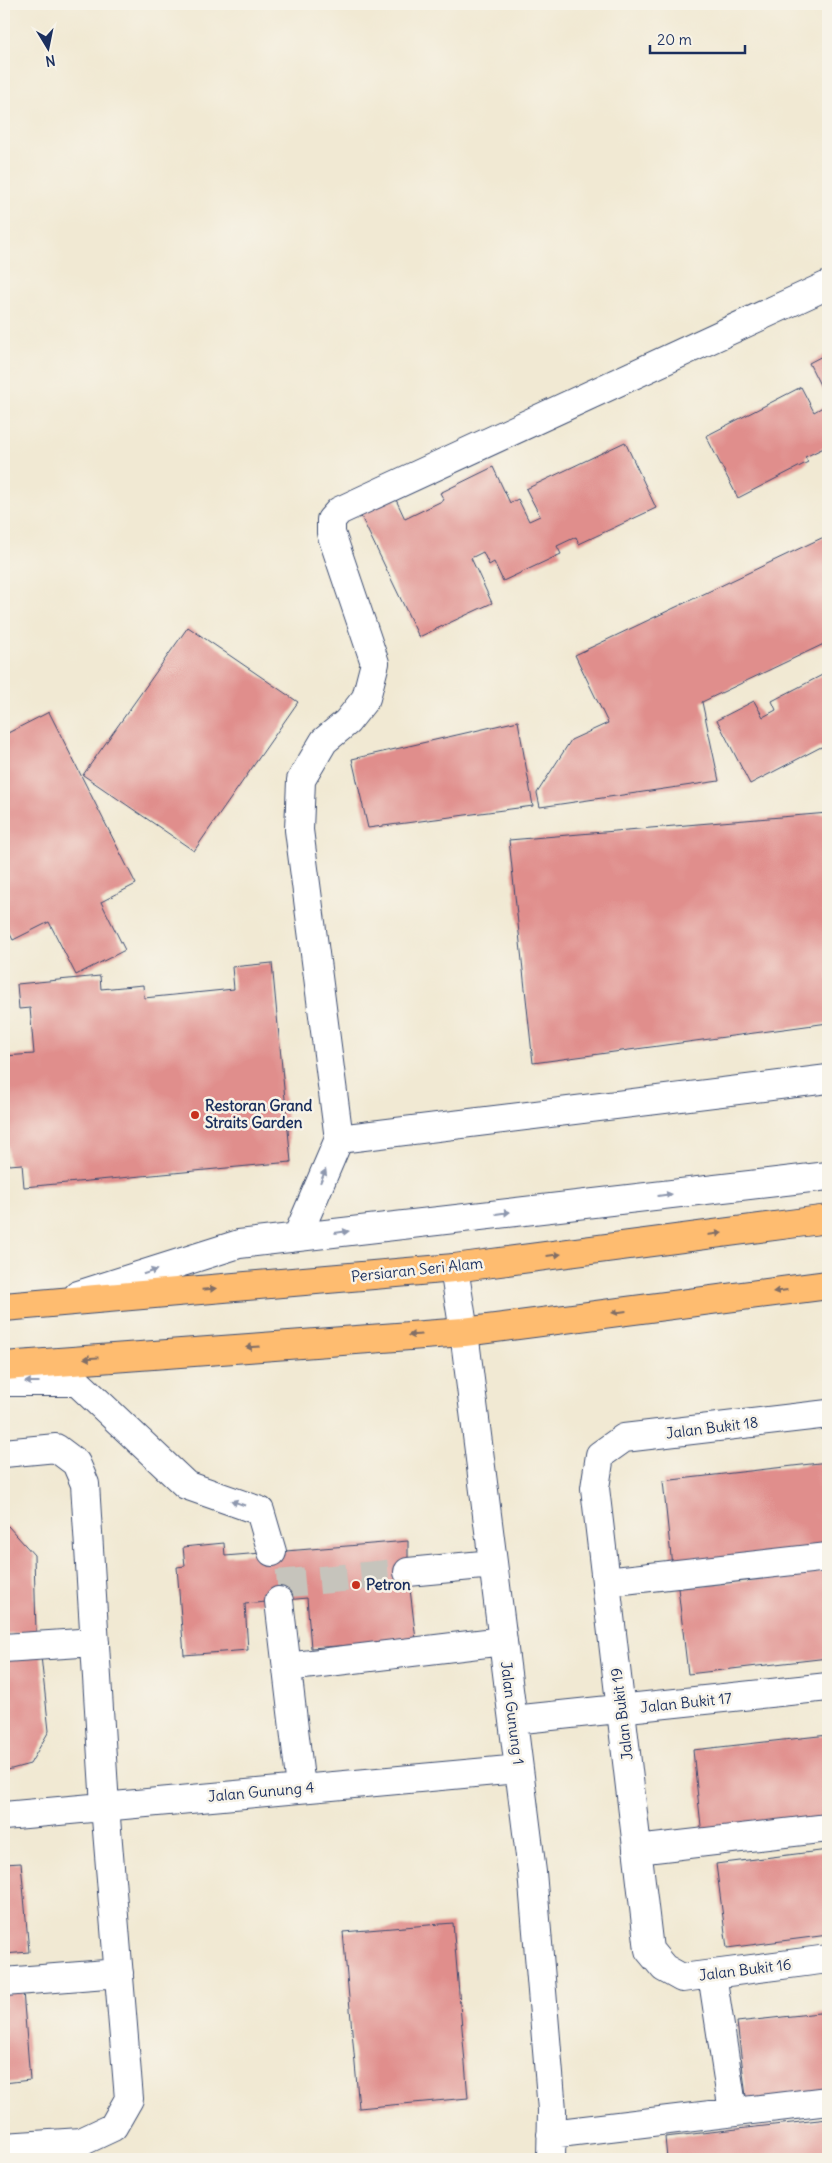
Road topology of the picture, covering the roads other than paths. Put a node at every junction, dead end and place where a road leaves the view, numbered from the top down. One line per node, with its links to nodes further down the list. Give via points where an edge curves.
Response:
1 (828, 285): 3 (street, via 339,512 331,520 331,533 375,663 366,698 347,722 324,741 301,780 299,830)
2 (828, 1079): 3 (street)
3 (339, 1139): 6 (street, one-way to 3)
4 (828, 1176): 6 (street, one-way to 4)
5 (828, 1219): 7 (main road, Persiaran Seri Alam, one-way to 5)
6 (297, 1237): 9 (street, one-way to 6, via 239,1244)
7 (454, 1268): 9 (main road, Persiaran Seri Alam, one-way to 7); 11 (street, Jalan Gunung 1)
8 (828, 1285): 11 (main road, one-way to 11)
9 (53, 1303): 10 (main road, Persiaran Seri Alam)
10 (4, 1307)
11 (464, 1332): 12 (main road, one-way to 12); 19 (street, Jalan Gunung 1)
12 (4, 1366)
13 (4, 1382): 17 (street, one-way to 13, via 260,1511 186,1485 77,1382)
14 (828, 1414): 16 (street, Jalan Bukit 18, via 624,1438)
15 (4, 1453): 24 (street, via 56,1448 76,1463 86,1484)
16 (600, 1455): 21 (street, Jalan Bukit 19, via 595,1488)
17 (272, 1552)
18 (828, 1557): 21 (street)
19 (493, 1564): 20 (street); 23 (street, Jalan Gunung 1)
20 (408, 1572)
21 (606, 1582): 28 (street, Jalan Bukit 19)
22 (279, 1601): 26 (street)
23 (503, 1641): 26 (street); 29 (street, Jalan Gunung 1)
24 (95, 1642): 25 (street); 32 (street)
25 (4, 1648)
26 (287, 1667): 31 (street)
27 (828, 1687): 28 (street, Jalan Bukit 17)
28 (621, 1710): 29 (street, Jalan Bukit 17); 35 (street, Jalan Bukit 19)
29 (513, 1720): 30 (street, Jalan Gunung 1)
30 (519, 1769): 31 (street, Jalan Gunung 4); 43 (street, Jalan Gunung 1, via 533,1882 552,2110)
31 (301, 1788): 32 (street, Jalan Gunung 4)
32 (106, 1806): 33 (street, Jalan Gunung 4); 38 (street)
33 (4, 1816)
34 (828, 1828): 35 (street)
35 (637, 1850): 37 (street, Jalan Bukit 19, via 649,1950)
36 (828, 1960): 39 (street, Jalan Bukit 16)
37 (664, 1968): 39 (street, Jalan Bukit 16, via 682,1978)
38 (119, 1973): 40 (street); 44 (street, via 129,2099 113,2127 81,2142)
39 (712, 1974): 42 (street)
40 (4, 1982)
41 (828, 2101): 42 (street)
42 (733, 2112): 43 (street)
43 (551, 2146)
44 (4, 2147)

